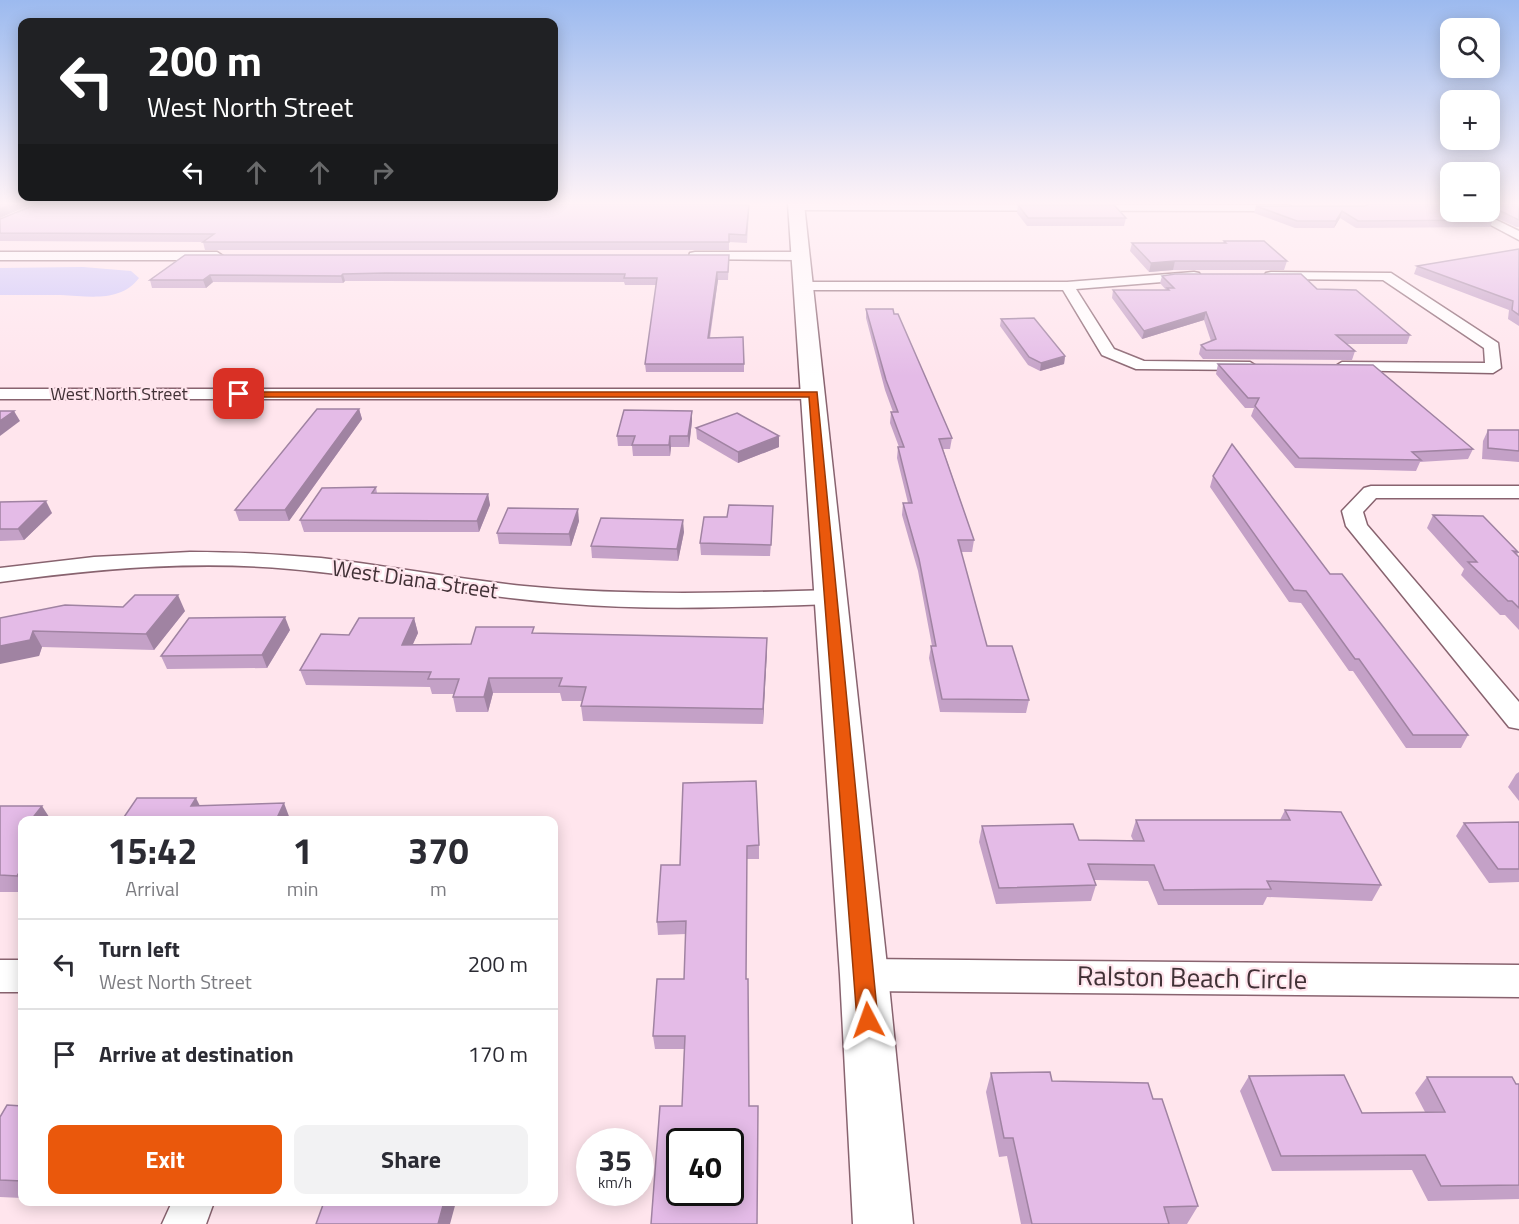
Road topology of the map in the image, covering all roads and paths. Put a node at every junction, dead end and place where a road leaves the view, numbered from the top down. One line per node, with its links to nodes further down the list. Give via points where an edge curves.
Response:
1 (722, 261): 3 (street)
2 (799, 261): 3 (street)
3 (800, 271): 6 (street); 10 (street)
4 (1208, 276): 6 (street)
5 (1256, 276): 8 (street, via 1386,276 1492,346 1493,368)
6 (1067, 286): 7 (street, via 1108,352 1142,366)
7 (1271, 367)
8 (1330, 367)
9 (0, 394): 10 (street, West North Street)
10 (814, 394): 13 (street)
11 (1519, 492): 14 (street, via 1371,492 1352,511 1357,526)
12 (0, 575): 13 (street, West Diana Street, via 170,560 254,560 524,593 666,602)
13 (832, 597): 15 (street)
14 (1519, 720)
15 (864, 975): 18 (street, Ralston Beach Circle); 21 (street)
16 (0, 976): 17 (street)
17 (18, 976)
18 (1519, 981)
19 (191, 1206): 20 (street)
20 (184, 1224)
21 (883, 1224)

